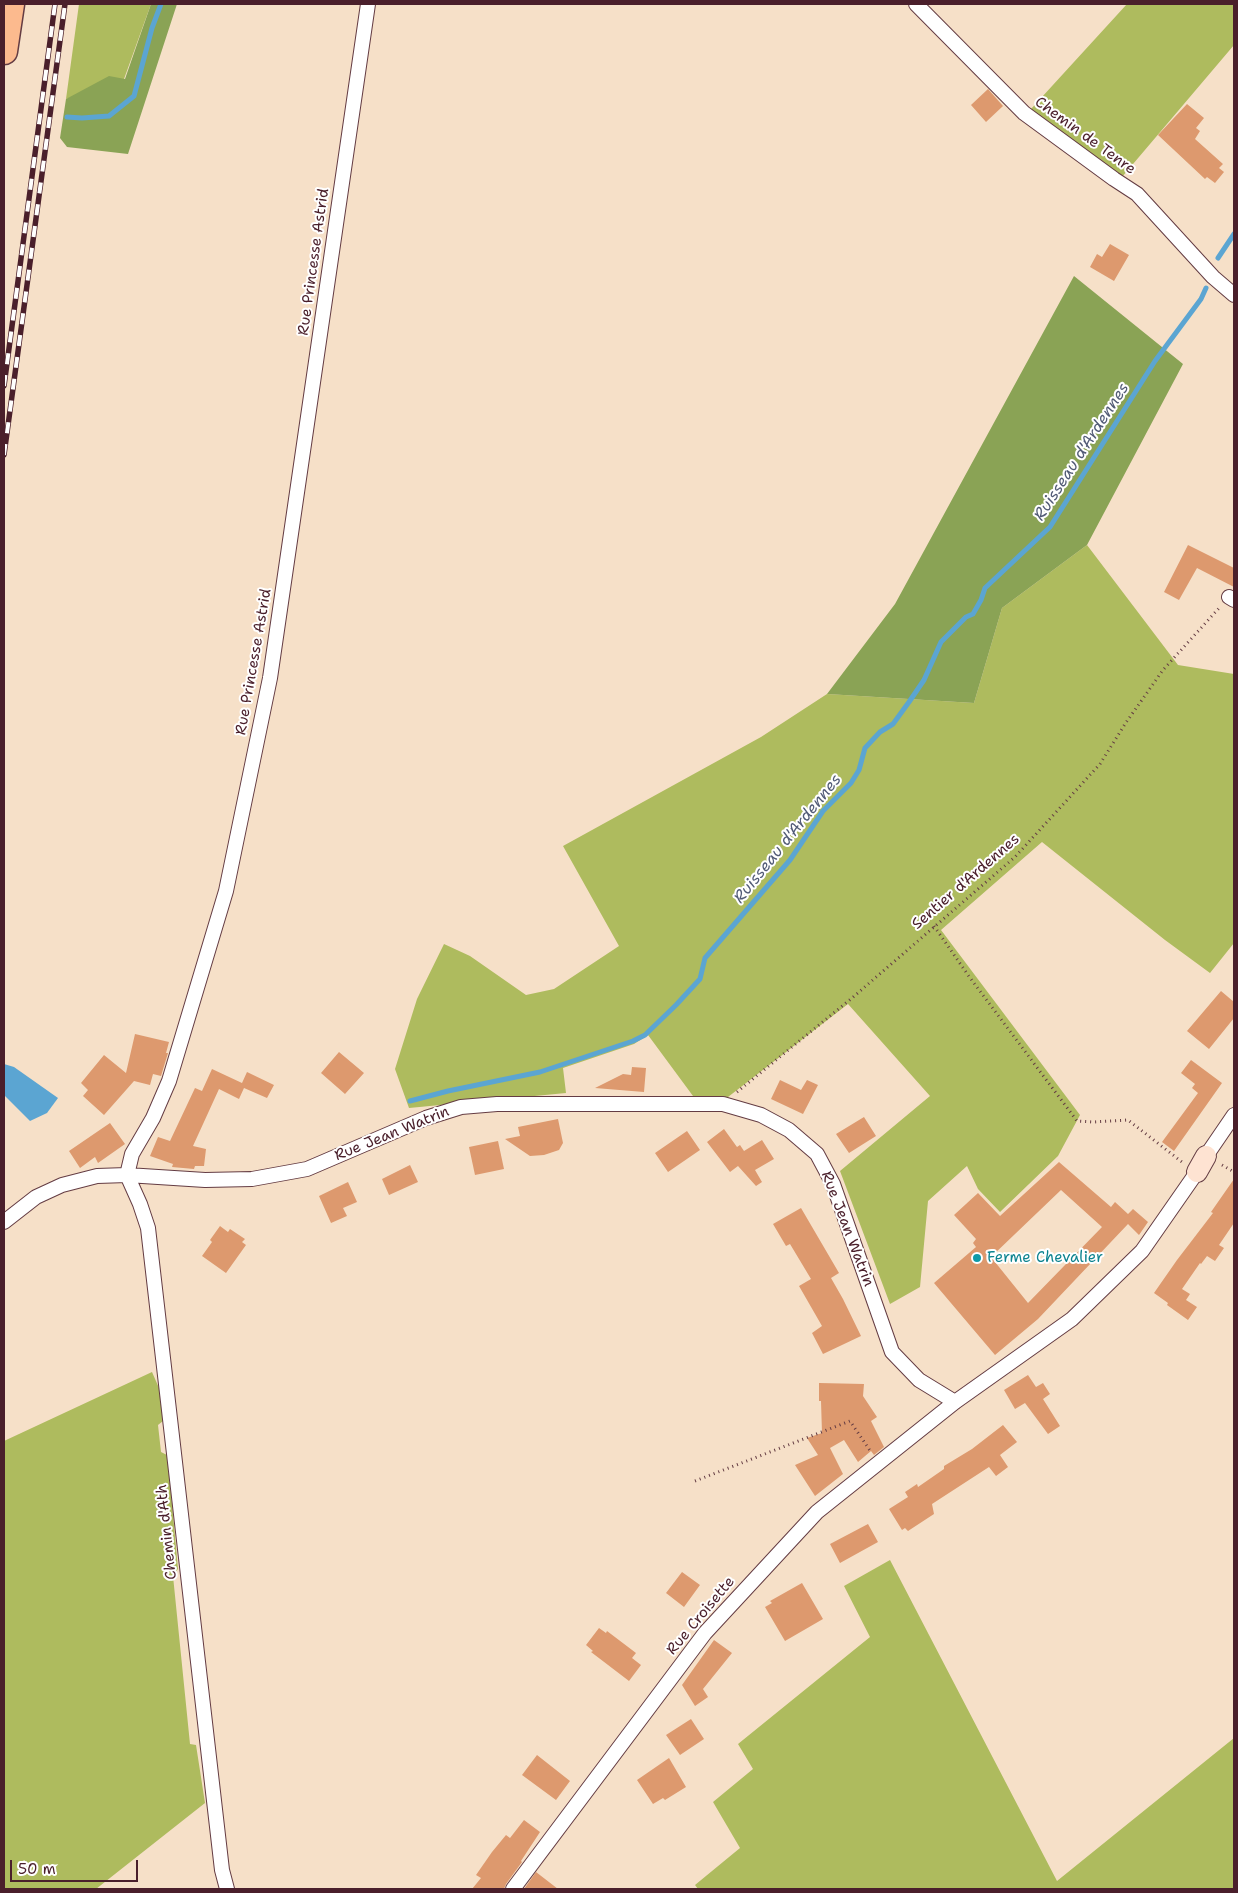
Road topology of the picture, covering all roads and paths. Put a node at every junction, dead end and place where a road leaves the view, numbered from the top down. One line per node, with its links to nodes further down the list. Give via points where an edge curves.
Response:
1 (10, 4): 4 (highway)
2 (368, 4): 11 (street, Rue Princesse Astrid, via 270,678 226,891 169,1081 132,1154)
3 (916, 4): 5 (street, Chemin de Tenre, via 1024,112 1137,194 1213,277)
4 (4, 51)
5 (1234, 295)
6 (1232, 599): 7 (path, Sentier d'Ardennes, via 1163,670 1100,764 1015,857)
7 (934, 926): 8 (path, Sentier d'Ardennes); 10 (path, via 1077,1121 1128,1120 1175,1157)
8 (722, 1104): 11 (street, Rue Jean Watrin, via 497,1104 461,1107 426,1118 307,1169 252,1180); 13 (street, Rue Jean Watrin, via 768,1118 817,1154 832,1184 892,1352 919,1380)
9 (1234, 1115): 10 (street)
10 (1202, 1164): 13 (street, via 1142,1251 1072,1319)
11 (127, 1175): 12 (street, via 97,1176 62,1185 36,1197); 16 (street, Chemin d'Ath, via 148,1228 222,1870)
12 (4, 1222)
13 (955, 1402): 14 (street, Rue Croisette)
14 (879, 1462): 15 (path, via 850,1421); 17 (street, Rue Croisette, via 817,1512 705,1633)
15 (694, 1481)
16 (227, 1889)
17 (513, 1889)

